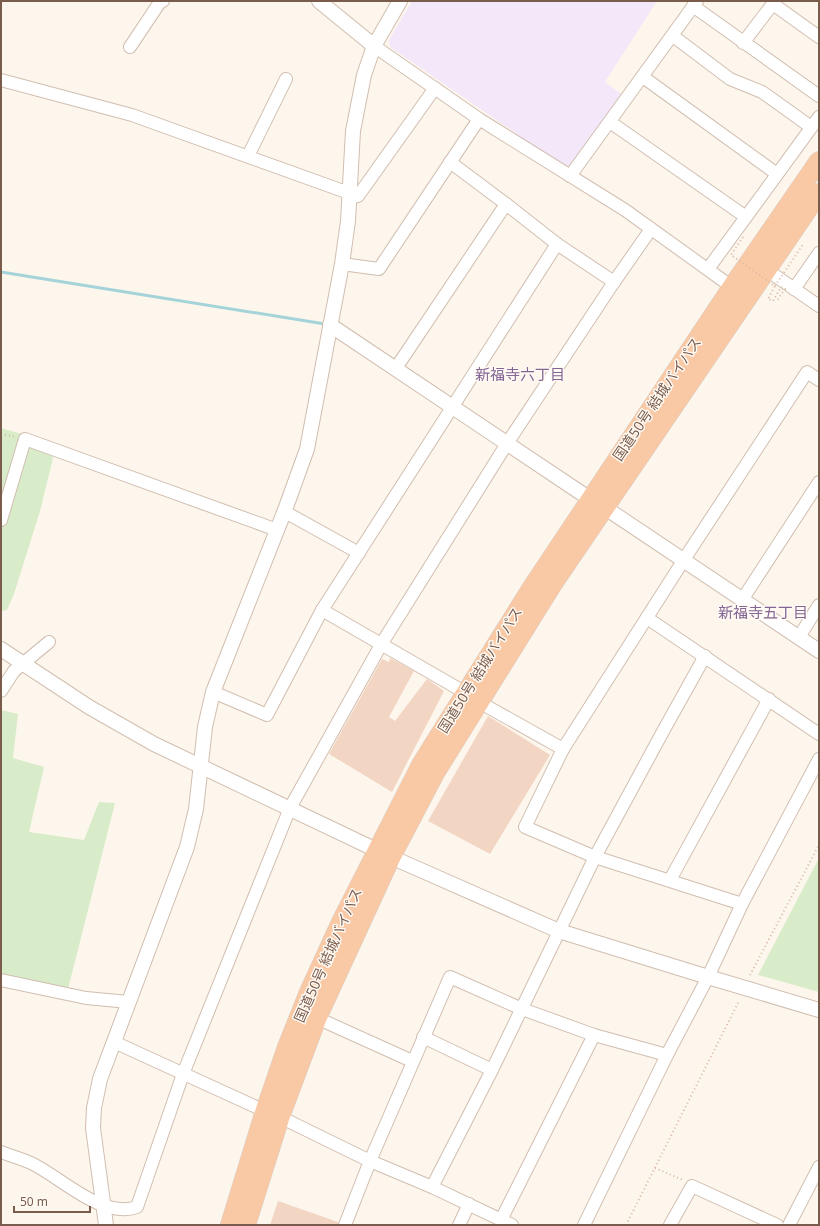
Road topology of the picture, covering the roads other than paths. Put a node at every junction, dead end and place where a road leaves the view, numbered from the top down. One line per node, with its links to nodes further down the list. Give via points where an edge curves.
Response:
1 (163, 1): 10 (street)
2 (319, 1): 9 (street)
3 (400, 1): 9 (street)
4 (774, 2): 7 (street); 8 (street)
5 (695, 4): 6 (street); 8 (street)
6 (673, 36): 11 (street); 19 (street, via 730,79 762,92)
7 (819, 36)
8 (743, 43): 15 (street)
9 (374, 46): 14 (street); 26 (street, via 358,104 351,153)
10 (130, 47)
11 (643, 77): 18 (street); 23 (street)
12 (286, 79): 20 (street)
13 (1, 80): 20 (street, via 132,115)
14 (435, 88): 17 (street); 26 (street, via 358,196)
15 (819, 96)
16 (819, 117): 19 (street)
17 (479, 118): 22 (street); 24 (street)
18 (610, 122): 24 (street); 28 (street)
19 (811, 127): 23 (street)
20 (248, 156): 26 (street)
21 (819, 161): 36 (highway, 国道50号 結城バイパス)
22 (450, 162): 27 (street); 32 (street, via 379,269)
23 (777, 174): 28 (street)
24 (570, 176): 29 (street, via 626,210)
25 (819, 193): 34 (highway, 国道50号 結城バイパス)
26 (349, 196): 32 (street)
27 (506, 204): 30 (street); 40 (street)
28 (746, 217): 33 (street)
29 (651, 229): 33 (street); 35 (street)
30 (558, 244): 35 (street); 42 (street)
31 (819, 253): 37 (street)
32 (342, 264): 39 (street)
33 (708, 269): 36 (street)
34 (771, 278): 37 (street); 45 (highway, 国道50号 結城バイパス)
35 (614, 282): 43 (street)
36 (732, 287): 45 (highway, 国道50号 結城バイパス)
37 (794, 289): 38 (street)
38 (819, 306)
39 (330, 324): 40 (street); 46 (street, via 307,449)
40 (396, 368): 42 (street)
41 (819, 380): 50 (street, via 807,372)
42 (453, 406): 43 (street); 49 (street)
43 (508, 442): 45 (street); 57 (street)
44 (819, 482): 51 (street)
45 (597, 503): 50 (street); 64 (highway, 国道50号 結城バイパス, via 554,582)
46 (284, 512): 48 (street); 49 (street)
47 (1, 520): 48 (street, via 25,439)
48 (277, 530): 63 (street)
49 (359, 553): 53 (street)
50 (683, 561): 51 (street); 54 (street)
51 (742, 600): 55 (street)
52 (819, 605): 55 (street)
53 (322, 610): 57 (street); 63 (street, via 267,715)
54 (647, 618): 60 (street); 67 (street)
55 (799, 637): 59 (street)
56 (49, 642): 61 (street)
57 (382, 643): 64 (street); 70 (street)
58 (1, 649): 61 (street)
59 (819, 650)
60 (705, 656): 65 (street); 72 (street)
61 (23, 664): 62 (street, via 14,671); 69 (street, via 115,722)
62 (1, 691)
63 (213, 692): 69 (street, via 205,727)
64 (472, 697): 67 (street); 71 (highway, 国道50号 結城バイパス, via 435,774)
65 (769, 699): 66 (street); 73 (street)
66 (819, 734)
67 (563, 749): 72 (street, via 525,827)
68 (819, 759): 74 (street)
69 (202, 766): 70 (street); 78 (street, via 187,847)
70 (290, 808): 71 (street); 88 (street)
71 (384, 853): 75 (street); 81 (highway, 国道50号 結城バイパス); 89 (highway, 国道50号 結城バイパス, via 309,992 287,1047)
72 (595, 857): 73 (street); 75 (street)
73 (670, 880): 74 (street)
74 (742, 904): 76 (street)
75 (560, 931): 76 (street); 79 (street)
76 (708, 977): 80 (street); 85 (street)
77 (1, 980): 78 (street, via 86,998)
78 (129, 1002): 84 (street)
79 (522, 1009): 82 (street); 83 (street, via 450,977); 87 (street)
80 (819, 1010)
81 (317, 1018): 86 (street); 89 (highway, 国道50号 結城バイパス)
82 (594, 1035): 85 (street); 96 (street)
83 (423, 1038): 86 (street); 87 (street)
84 (114, 1042): 88 (street); 95 (street, via 100,1079 94,1108 94,1148)
85 (666, 1055): 102 (street)
86 (412, 1061): 91 (street)
87 (492, 1070): 93 (street)
88 (183, 1074): 89 (street); 95 (street, via 137,1207 119,1210)
89 (272, 1114): 91 (street); 98 (highway, 国道50号 結城バイパス); 99 (highway, 国道50号 結城バイパス)
90 (1, 1152): 95 (street, via 32,1164)
91 (370, 1161): 93 (street); 100 (street)
92 (819, 1167): 105 (street)
93 (432, 1188): 94 (street)
94 (468, 1204): 96 (street); 101 (street)
95 (105, 1207): 97 (street)
96 (506, 1222)
97 (106, 1225)
98 (230, 1225)
99 (246, 1225)
100 (345, 1225)
101 (459, 1225)
102 (584, 1225)
103 (670, 1225): 104 (street, via 692,1186)
104 (777, 1225)
105 (789, 1225)

